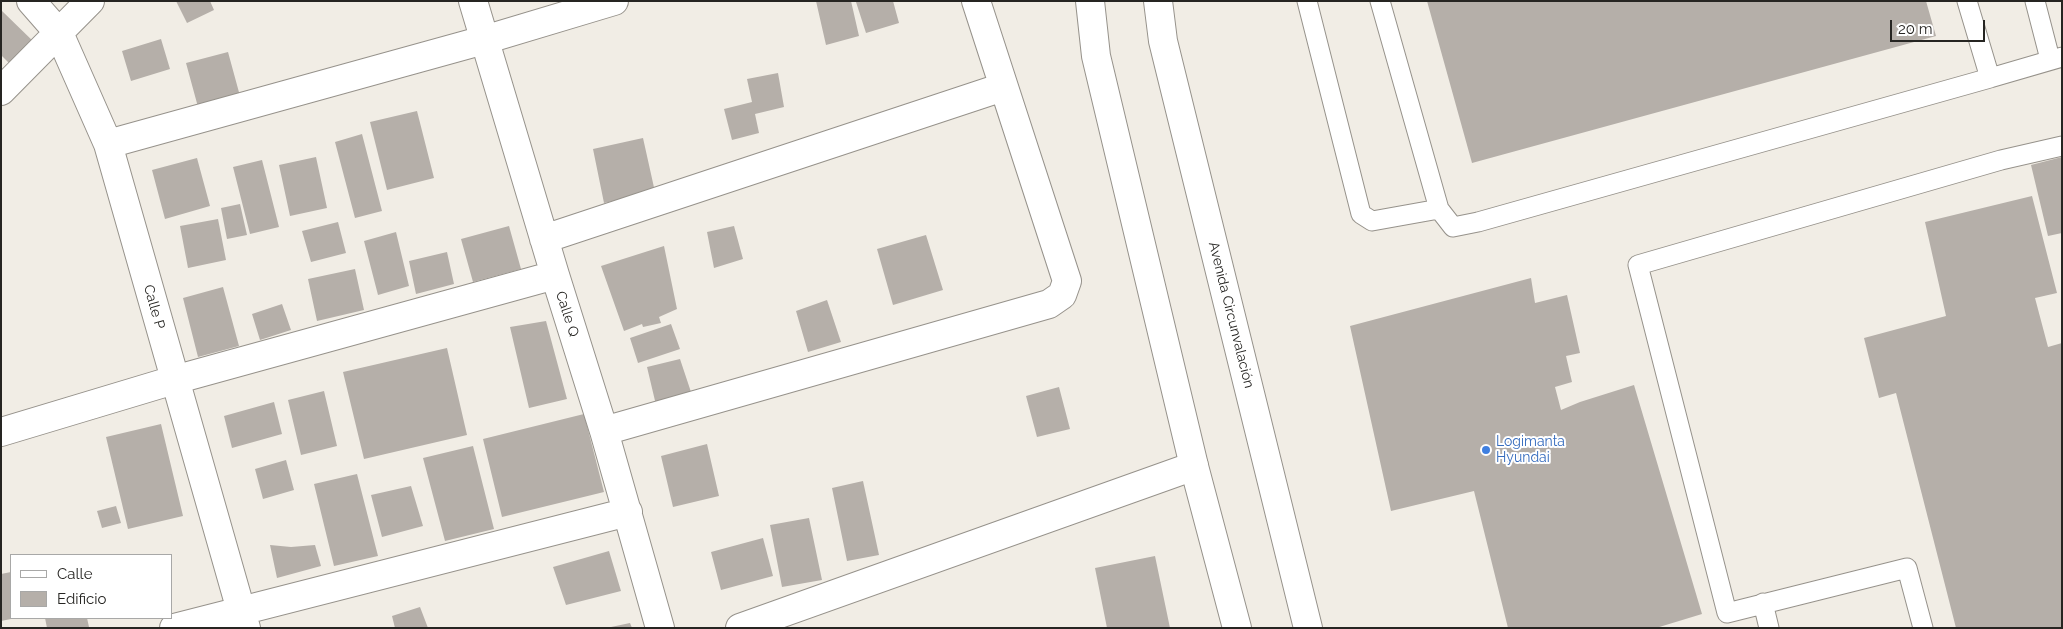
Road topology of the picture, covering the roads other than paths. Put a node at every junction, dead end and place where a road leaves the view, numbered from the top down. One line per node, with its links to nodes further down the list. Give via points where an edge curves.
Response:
1 (30, 1): 12 (main road, Calle P)
2 (90, 1): 12 (main road)
3 (473, 1): 13 (main road, Calle Q)
4 (614, 1): 13 (main road)
5 (976, 1): 16 (main road)
6 (1090, 1): 26 (main road, via 1096,56)
7 (1158, 1): 34 (main road, Avenida Circunvalación, via 1163,41)
8 (1307, 1): 20 (lane, via 1361,214 1372,221)
9 (1380, 1): 20 (lane)
10 (1967, 1): 15 (lane)
11 (2035, 1): 14 (lane)
12 (59, 33): 17 (main road); 18 (main road, Calle P)
13 (484, 40): 18 (main road); 21 (main road, Calle Q)
14 (2056, 58): 15 (lane)
15 (1990, 78): 20 (lane, via 1478,222 1453,226)
16 (1003, 87): 21 (main road); 24 (main road, via 1067,281 1062,295 1049,304)
17 (1, 91)
18 (108, 144): 23 (main road, Calle P)
19 (2062, 146): 28 (lane, via 2000,160 1638,265 1727,613)
20 (1439, 209)
21 (544, 239): 22 (main road, Calle Q)
22 (555, 275): 23 (main road); 24 (main road, Calle Q)
23 (174, 380): 25 (main road); 29 (main road, Calle P)
24 (604, 431): 27 (main road, Calle Q)
25 (1, 432)
26 (1194, 466): 32 (main road); 33 (main road)
27 (628, 512): 29 (main road); 31 (main road, Calle Q)
28 (1763, 604): 35 (lane); 36 (lane, via 1908,568)
29 (244, 619): 30 (main road)
30 (174, 628)
31 (660, 628)
32 (740, 628)
33 (1237, 628)
34 (1308, 628)
35 (1769, 628)
36 (1923, 628)

